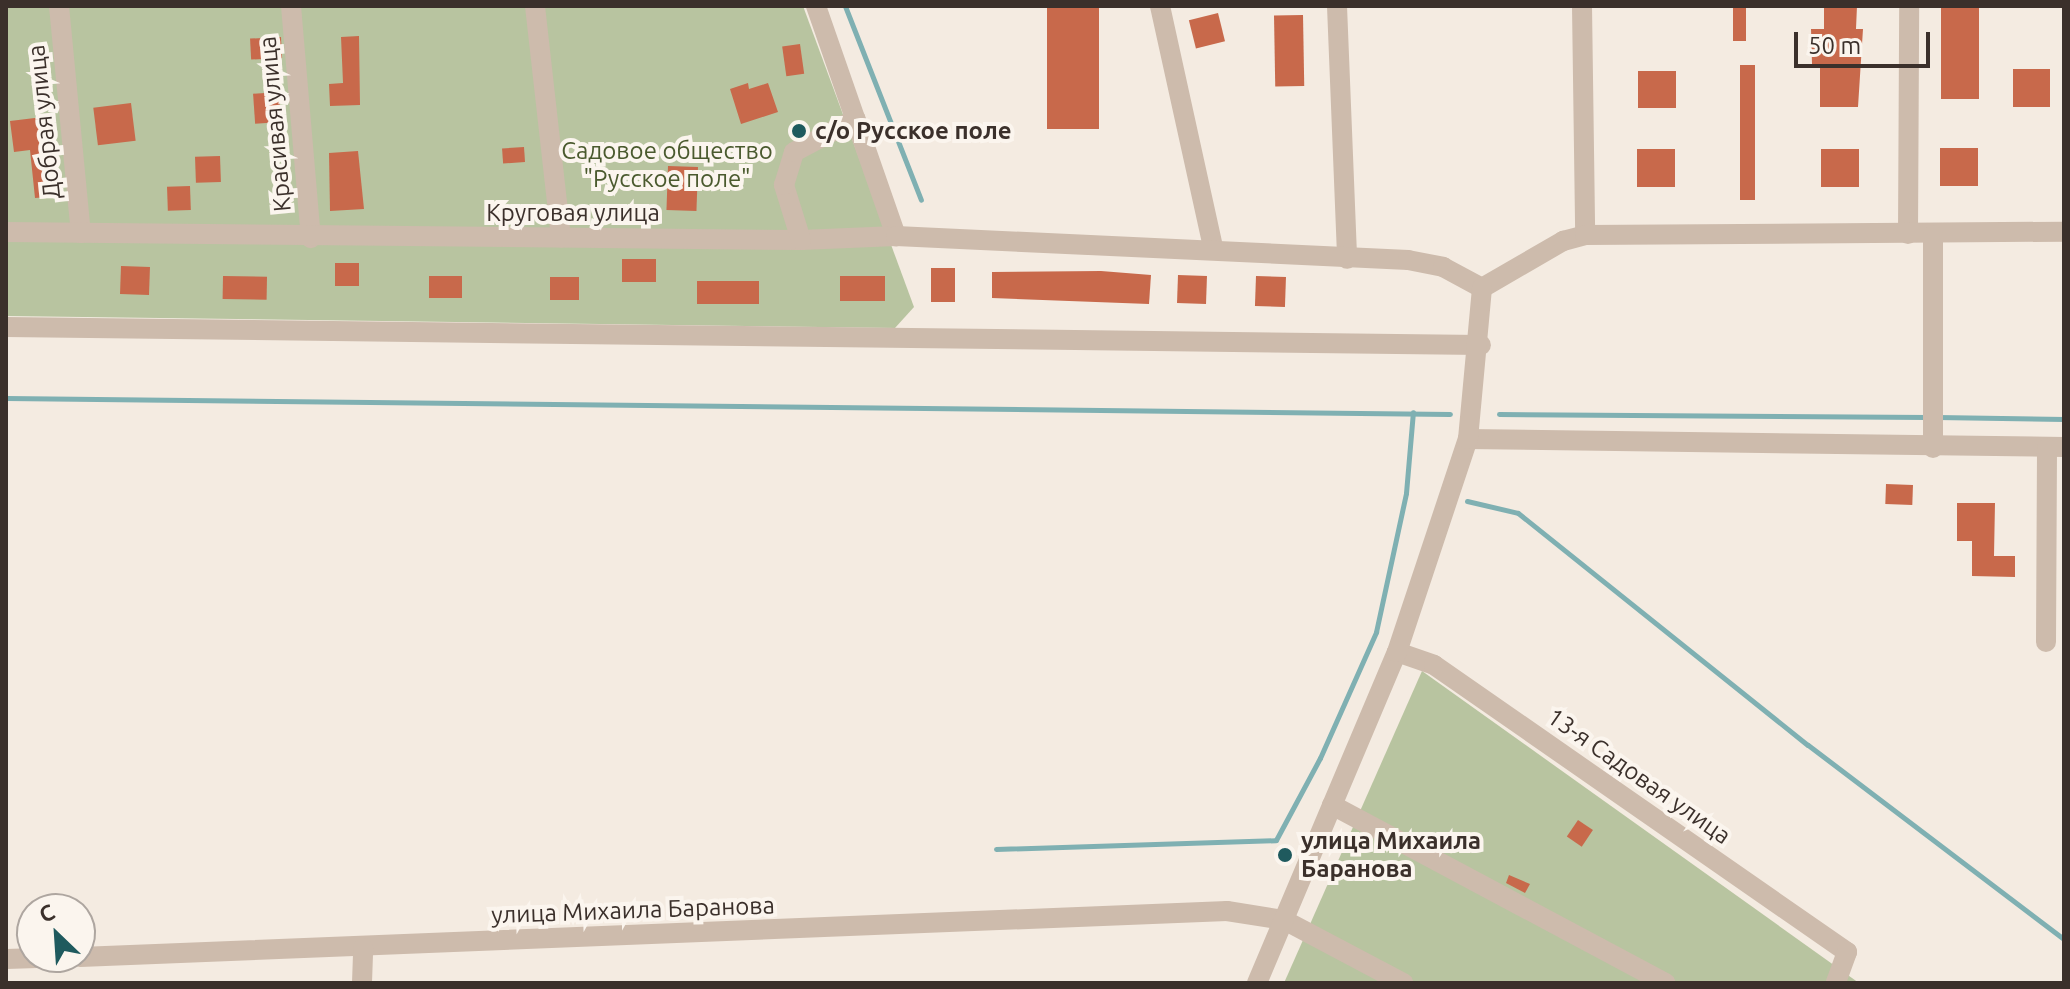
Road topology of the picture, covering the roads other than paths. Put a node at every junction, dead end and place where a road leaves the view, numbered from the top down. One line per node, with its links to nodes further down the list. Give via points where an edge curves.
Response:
1 (59, 6): 12 (street, Добрая улица)
2 (291, 6): 17 (street, Красивая улица)
3 (535, 6): 18 (street)
4 (816, 6): 9 (street)
5 (1160, 6): 20 (street)
6 (1337, 6): 21 (street)
7 (1582, 6): 14 (street)
8 (1909, 6): 13 (street)
9 (856, 119): 16 (street); 19 (street, via 794,152 784,185)
10 (6, 232): 12 (street, Круговая улица)
11 (2064, 232): 15 (street)
12 (81, 233): 17 (street, Круговая улица)
13 (1908, 234): 14 (street); 15 (street)
14 (1585, 235): 22 (street, via 1563,241)
15 (1933, 235): 26 (street)
16 (896, 236): 19 (street, Круговая улица); 20 (street, Круговая улица)
17 (311, 238): 18 (street, Круговая улица)
18 (561, 238): 19 (street, Круговая улица)
19 (801, 240)
20 (1213, 248): 21 (street, Круговая улица)
21 (1347, 259): 22 (street, Круговая улица, via 1408,260 1443,267)
22 (1482, 288): 24 (street)
23 (6, 327): 24 (street)
24 (1481, 345): 25 (street)
25 (1468, 439): 26 (street); 29 (street)
26 (1933, 448): 27 (street)
27 (2055, 448): 28 (street)
28 (2046, 642)
29 (1397, 652): 30 (street); 38 (street, 13-я Садовая улица, via 1434,665 1847,952)
30 (1332, 805): 31 (street); 37 (street)
31 (1284, 920): 32 (street, улица Михаила Баранова, via 1227,911); 35 (street); 36 (street, улица Михаила Баранова)
32 (363, 948): 33 (street, улица Михаила Баранова); 34 (street)
33 (96, 956)
34 (362, 983)
35 (1257, 983)
36 (1403, 983)
37 (1666, 983)
38 (1836, 983)

